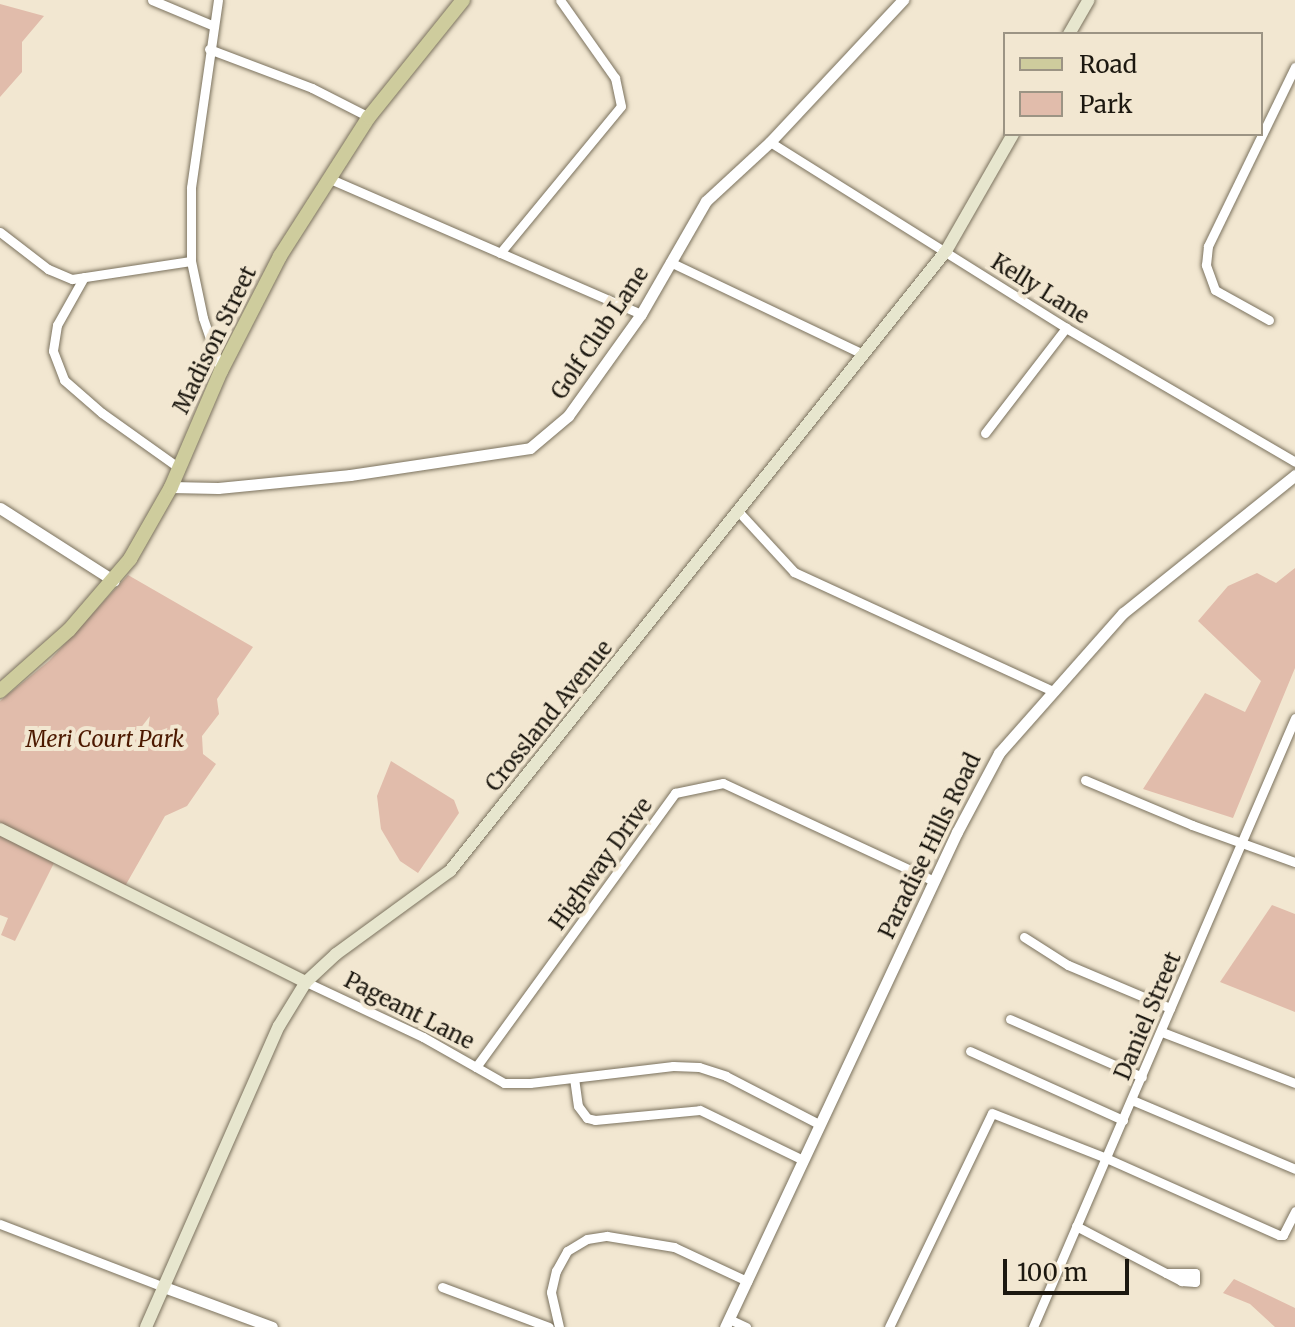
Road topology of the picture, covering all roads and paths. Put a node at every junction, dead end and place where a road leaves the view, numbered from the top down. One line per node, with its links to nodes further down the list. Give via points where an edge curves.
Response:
1 (152, 0): 7 (street)
2 (218, 0): 7 (street)
3 (463, 0): 11 (main road, Madison Street)
4 (560, 0): 19 (street, via 615,78 621,106)
5 (1089, 0): 8 (main road)
6 (896, 2): 15 (street, Golf Club Lane)
7 (214, 26): 9 (street)
8 (1070, 32)
9 (209, 49): 11 (street, via 312,88); 20 (street, via 191,188)
10 (1295, 67): 12 (street)
11 (369, 117): 16 (main road, Madison Street)
12 (1263, 133)
13 (1012, 136): 18 (main road, Crossland Avenue)
14 (1261, 136): 24 (street, via 1208,246 1206,265 1215,290)
15 (770, 142): 18 (street, Kelly Lane); 21 (street, Golf Club Lane, via 706,201)
16 (328, 178): 19 (street); 27 (main road, Madison Street, via 280,256)
17 (0, 232): 22 (street, via 48,269 72,279)
18 (946, 251): 25 (street, Kelly Lane); 26 (main road, Crossland Avenue)
19 (500, 253): 23 (street)
20 (191, 261): 22 (street); 27 (street)
21 (670, 262): 23 (street, Golf Club Lane); 26 (street)
22 (84, 277): 30 (street, via 57,325 53,351 64,380)
23 (641, 314): 32 (street, Golf Club Lane, via 568,416 530,448 350,475 218,488)
24 (1269, 320)
25 (1066, 328): 28 (street); 29 (street, Kelly Lane)
26 (863, 354): 34 (main road, Crossland Avenue)
27 (221, 371): 30 (main road, Madison Street)
28 (985, 433)
29 (1295, 462)
30 (179, 468): 32 (main road, Madison Street)
31 (1295, 475): 36 (street, Paradise Hills Road, via 1139,598)
32 (171, 487): 35 (main road, Madison Street)
33 (0, 508): 35 (street)
34 (738, 511): 36 (street, via 794,572); 45 (main road, Crossland Avenue, via 450,871)
35 (114, 581): 37 (main road, Madison Street, via 69,630)
36 (1051, 690): 43 (street, Paradise Hills Road, via 999,753)
37 (0, 691)
38 (1295, 718): 41 (street, Daniel Street)
39 (1085, 780): 41 (street)
40 (0, 829): 45 (main road, Pageant Lane)
41 (1242, 841): 42 (street); 46 (street, Daniel Street)
42 (1295, 862)
43 (934, 881): 50 (street, Highway Drive, via 723,783 675,793); 56 (street, Paradise Hills Road)
44 (1024, 937): 46 (street, via 1068,965)
45 (306, 982): 50 (street, Pageant Lane); 65 (main road, Crossland Avenue, via 279,1026)
46 (1170, 1008): 48 (street, Daniel Street)
47 (1010, 1019): 51 (street)
48 (1162, 1032): 51 (street, Daniel Street); 53 (street)
49 (970, 1051): 55 (street)
50 (476, 1067): 52 (street, Pageant Lane, via 510,1084)
51 (1142, 1077): 54 (street, Daniel Street)
52 (574, 1078): 56 (street, Pageant Lane, via 699,1067); 58 (street, via 578,1106 587,1118 700,1110)
53 (1295, 1083)
54 (1132, 1100): 55 (street, Daniel Street); 59 (street)
55 (1123, 1120): 57 (street, Daniel Street)
56 (819, 1124): 58 (street, Paradise Hills Road)
57 (1106, 1158): 60 (street, via 1283,1235); 62 (street, Daniel Street); 73 (street, via 992,1113)
58 (803, 1160): 64 (street, Paradise Hills Road)
59 (1295, 1169)
60 (1295, 1211)
61 (0, 1224): 65 (street)
62 (1076, 1226): 63 (street); 74 (street, Daniel Street)
63 (1166, 1273)
64 (747, 1281): 67 (street, Paradise Hills Road); 71 (street, via 674,1247 607,1236 587,1239 567,1251 556,1271 551,1292)
65 (164, 1287): 68 (main road, Crossland Avenue); 69 (street)
66 (442, 1287): 70 (street)
67 (727, 1323): 72 (street)
68 (146, 1327)
69 (272, 1327)
70 (549, 1327)
71 (559, 1327)
72 (746, 1327)
73 (889, 1327)
74 (1033, 1327)

